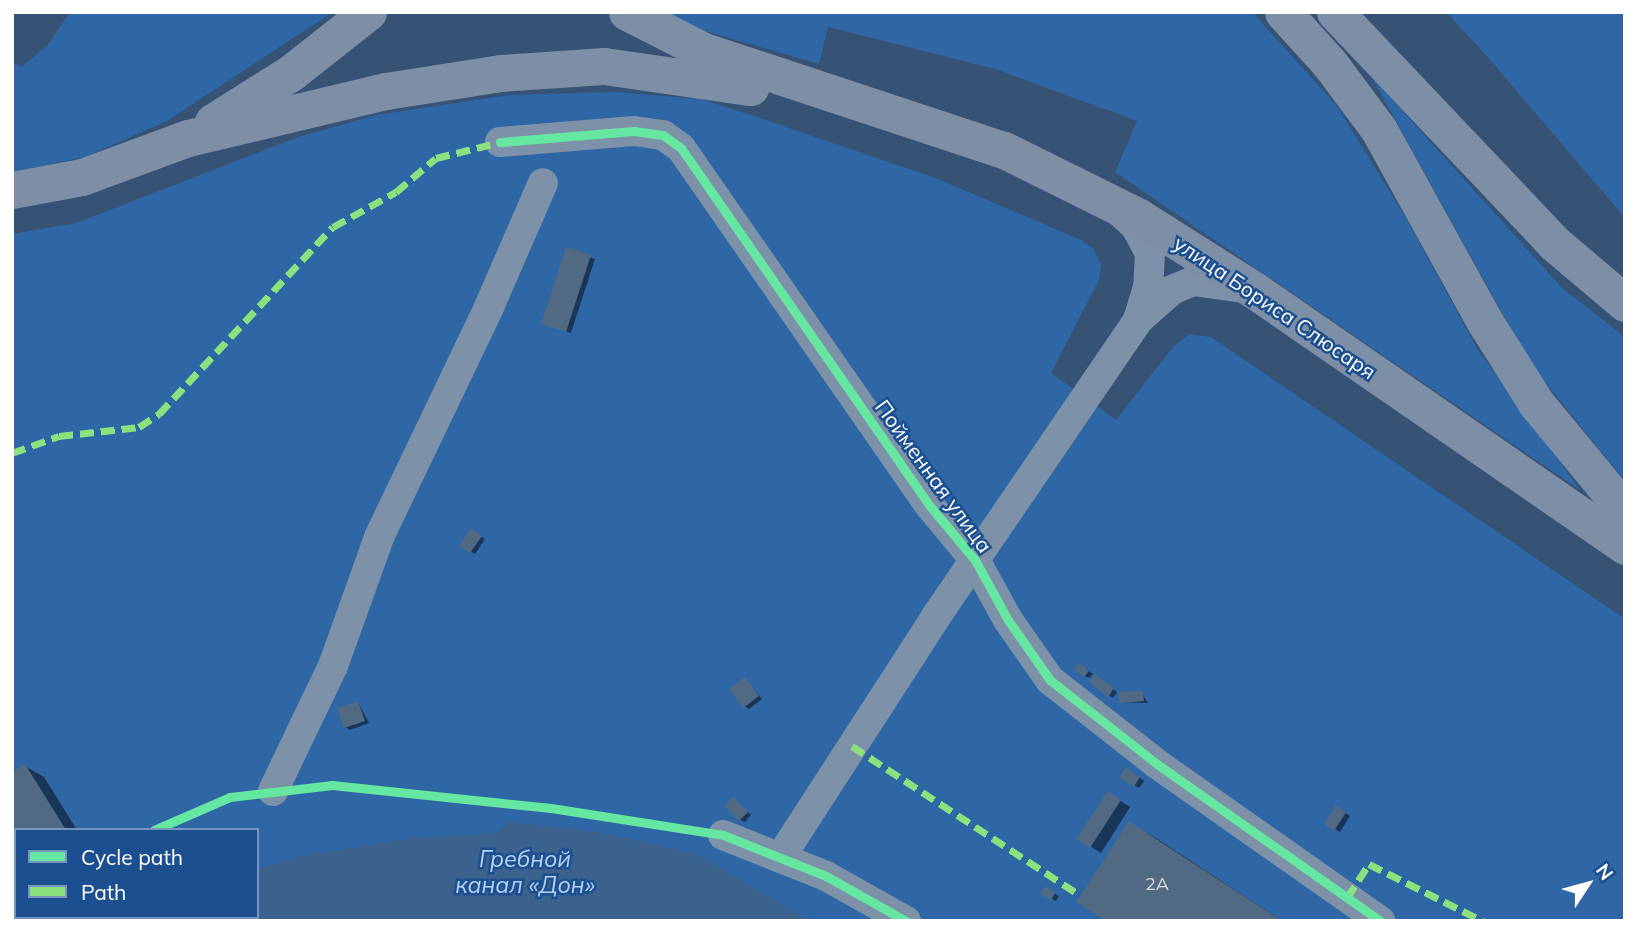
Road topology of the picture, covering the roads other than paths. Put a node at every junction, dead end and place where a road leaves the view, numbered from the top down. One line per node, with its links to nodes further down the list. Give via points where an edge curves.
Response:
1 (368, 12): 6 (main road, via 292,72)
2 (627, 12): 5 (main road, via 704,51)
3 (1283, 12): 14 (main road, via 1330,64 1379,130 1485,322 1536,403)
4 (1335, 12): 12 (main road, via 1554,243)
5 (899, 116): 6 (main road, via 674,72 604,66 501,73 386,91); 10 (main road, улица Бориса Слюсаря, via 1004,150)
6 (188, 138): 9 (main road, via 82,177)
7 (500, 142): 16 (street, Пойменная улица, via 634,131 663,135 681,148 930,506)
8 (543, 183): 17 (street, via 380,535 333,666)
9 (12, 190)
10 (1108, 201): 11 (main road, улица Бориса Слюсаря); 13 (street, via 1136,227 1150,253 1148,287)
11 (1254, 290): 13 (street, via 1193,281 1172,290); 15 (main road, улица Бориса Слюсаря)
12 (1625, 303)
13 (1139, 320): 16 (street)
14 (1625, 511)
15 (1625, 546)
16 (975, 560): 19 (street); 21 (street, Пойменная улица, via 1008,620 1050,680 1157,764)
17 (273, 791)
18 (723, 835): 19 (street)
19 (780, 858): 20 (street, via 827,876)
20 (906, 921)
21 (1380, 921)

